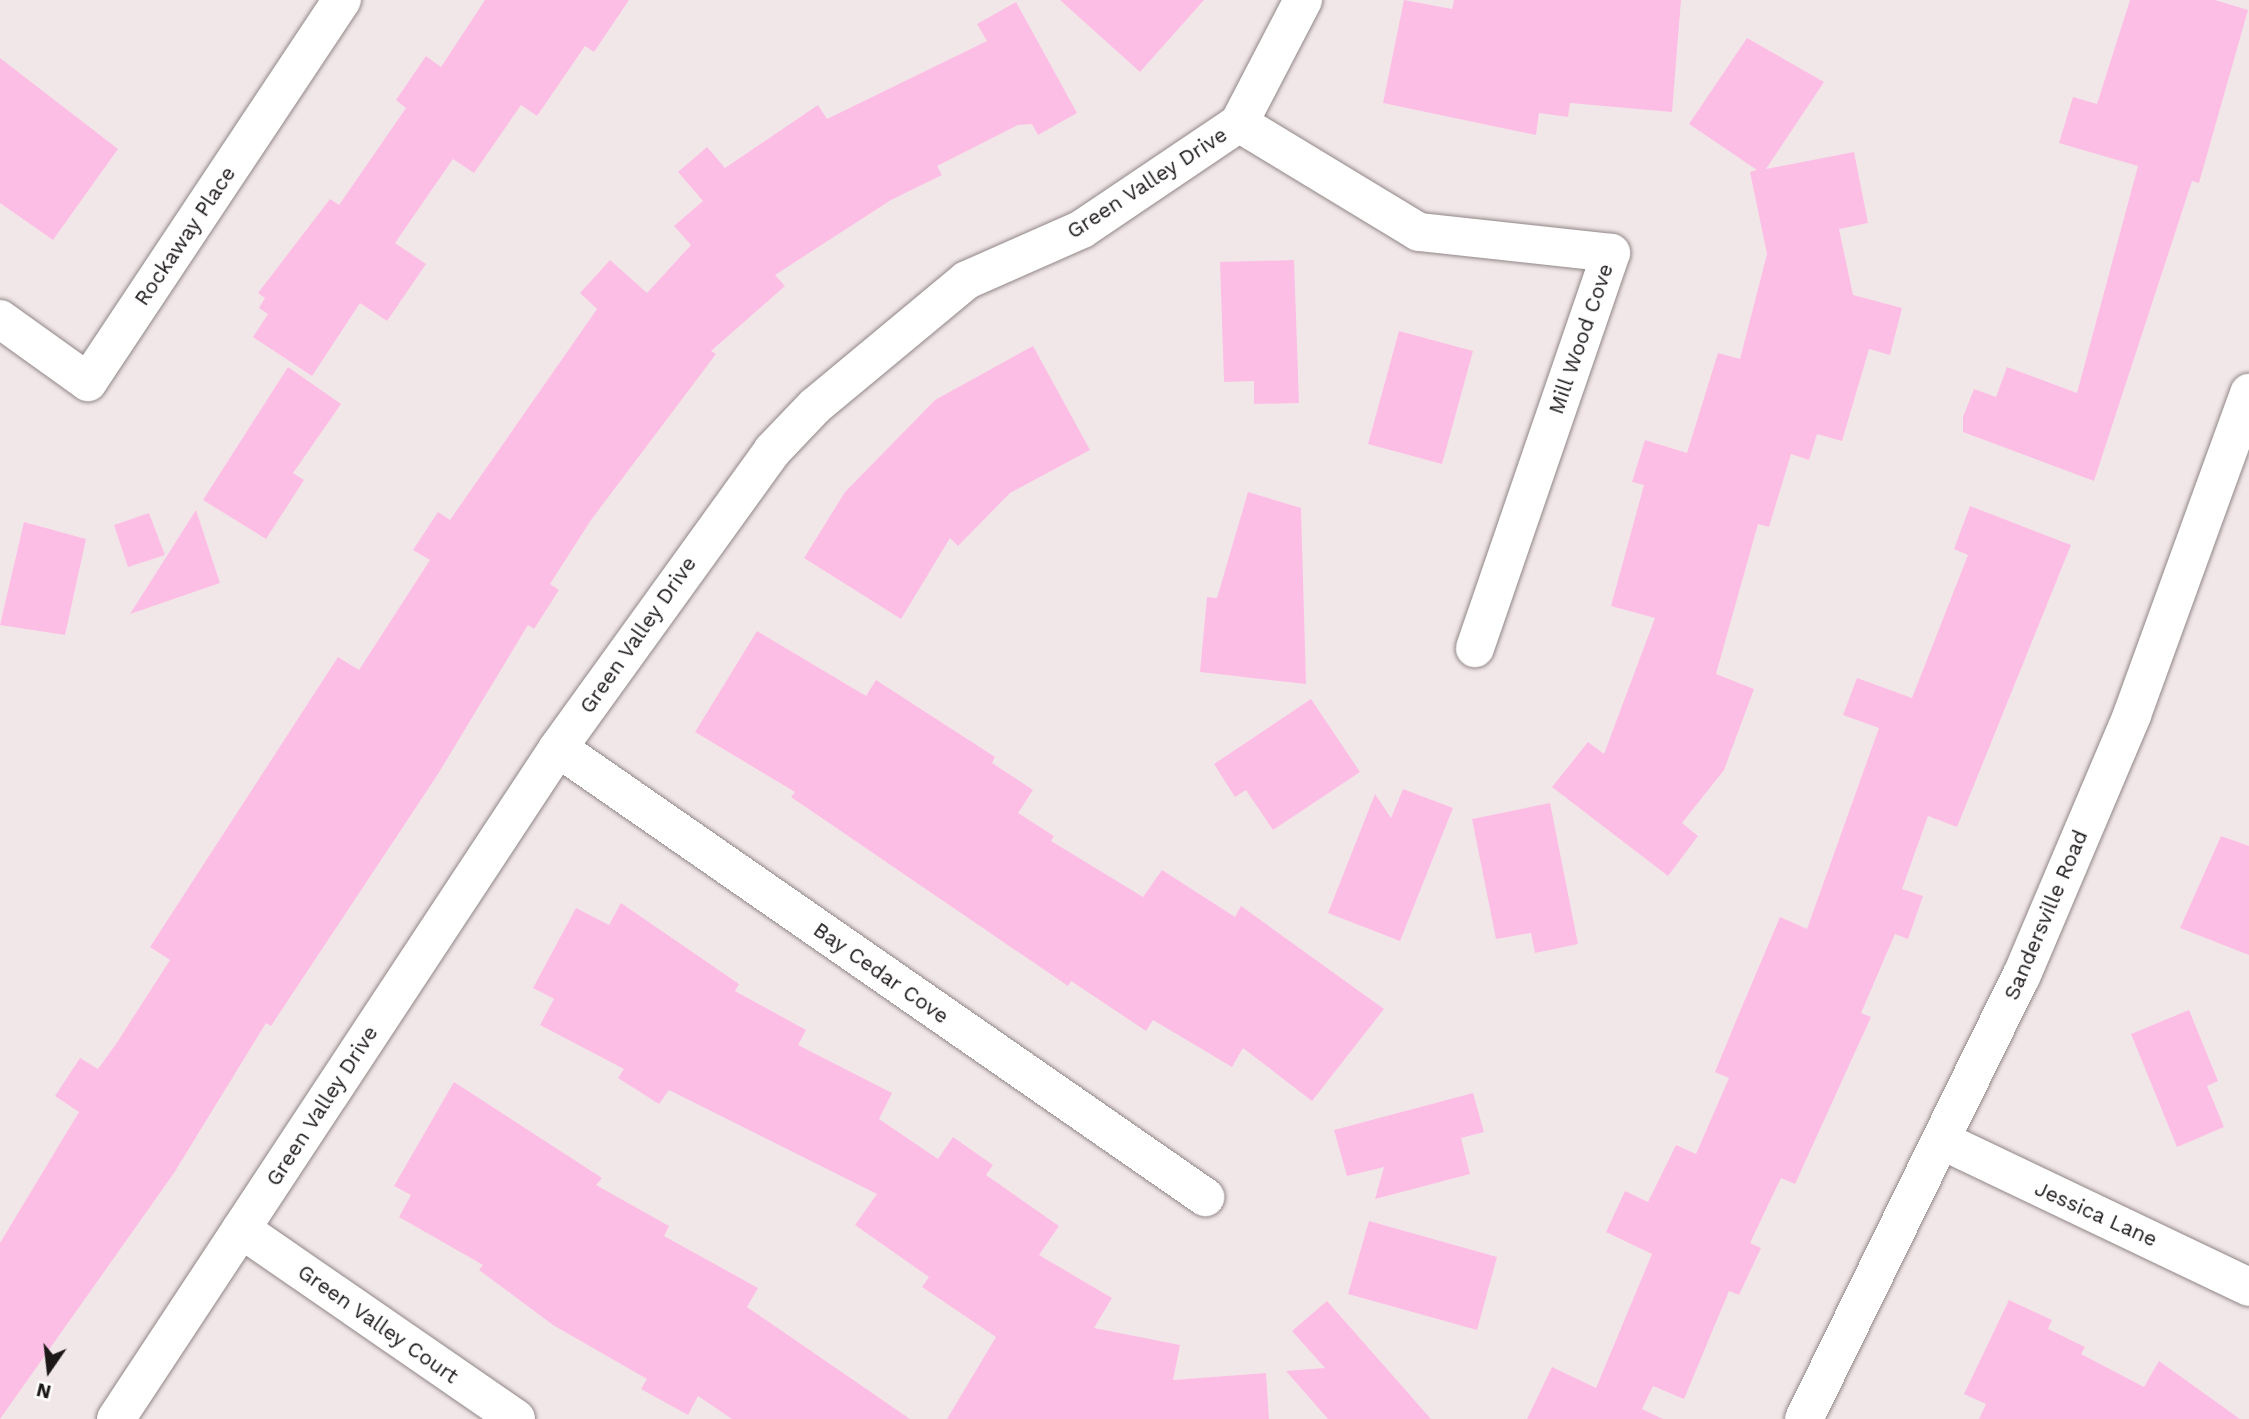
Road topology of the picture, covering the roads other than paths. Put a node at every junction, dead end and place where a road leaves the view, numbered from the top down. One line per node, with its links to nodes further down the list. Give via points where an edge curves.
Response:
1 (342, 0): 4 (street, Rockaway Place, via 89,382)
2 (1303, 0): 3 (street, Green Valley Drive)
3 (1239, 123): 6 (street, Mill Wood Cove, via 1419,232 1611,253); 7 (street, Green Valley Drive, via 1082,229 967,280 815,406 718,522)
4 (0, 319)
5 (2249, 393): 8 (street, Sandersville Road, via 2132,715)
6 (1475, 648)
7 (558, 748): 9 (street, Bay Cedar Cove); 10 (street, Green Valley Drive)
8 (1943, 1141): 11 (street, Jessica Lane); 14 (street, Sandersville Road)
9 (1205, 1197)
10 (241, 1229): 12 (street, Green Valley Drive); 13 (street, Green Valley Court)
11 (2249, 1287)
12 (116, 1419)
13 (516, 1419)
14 (1804, 1419)

